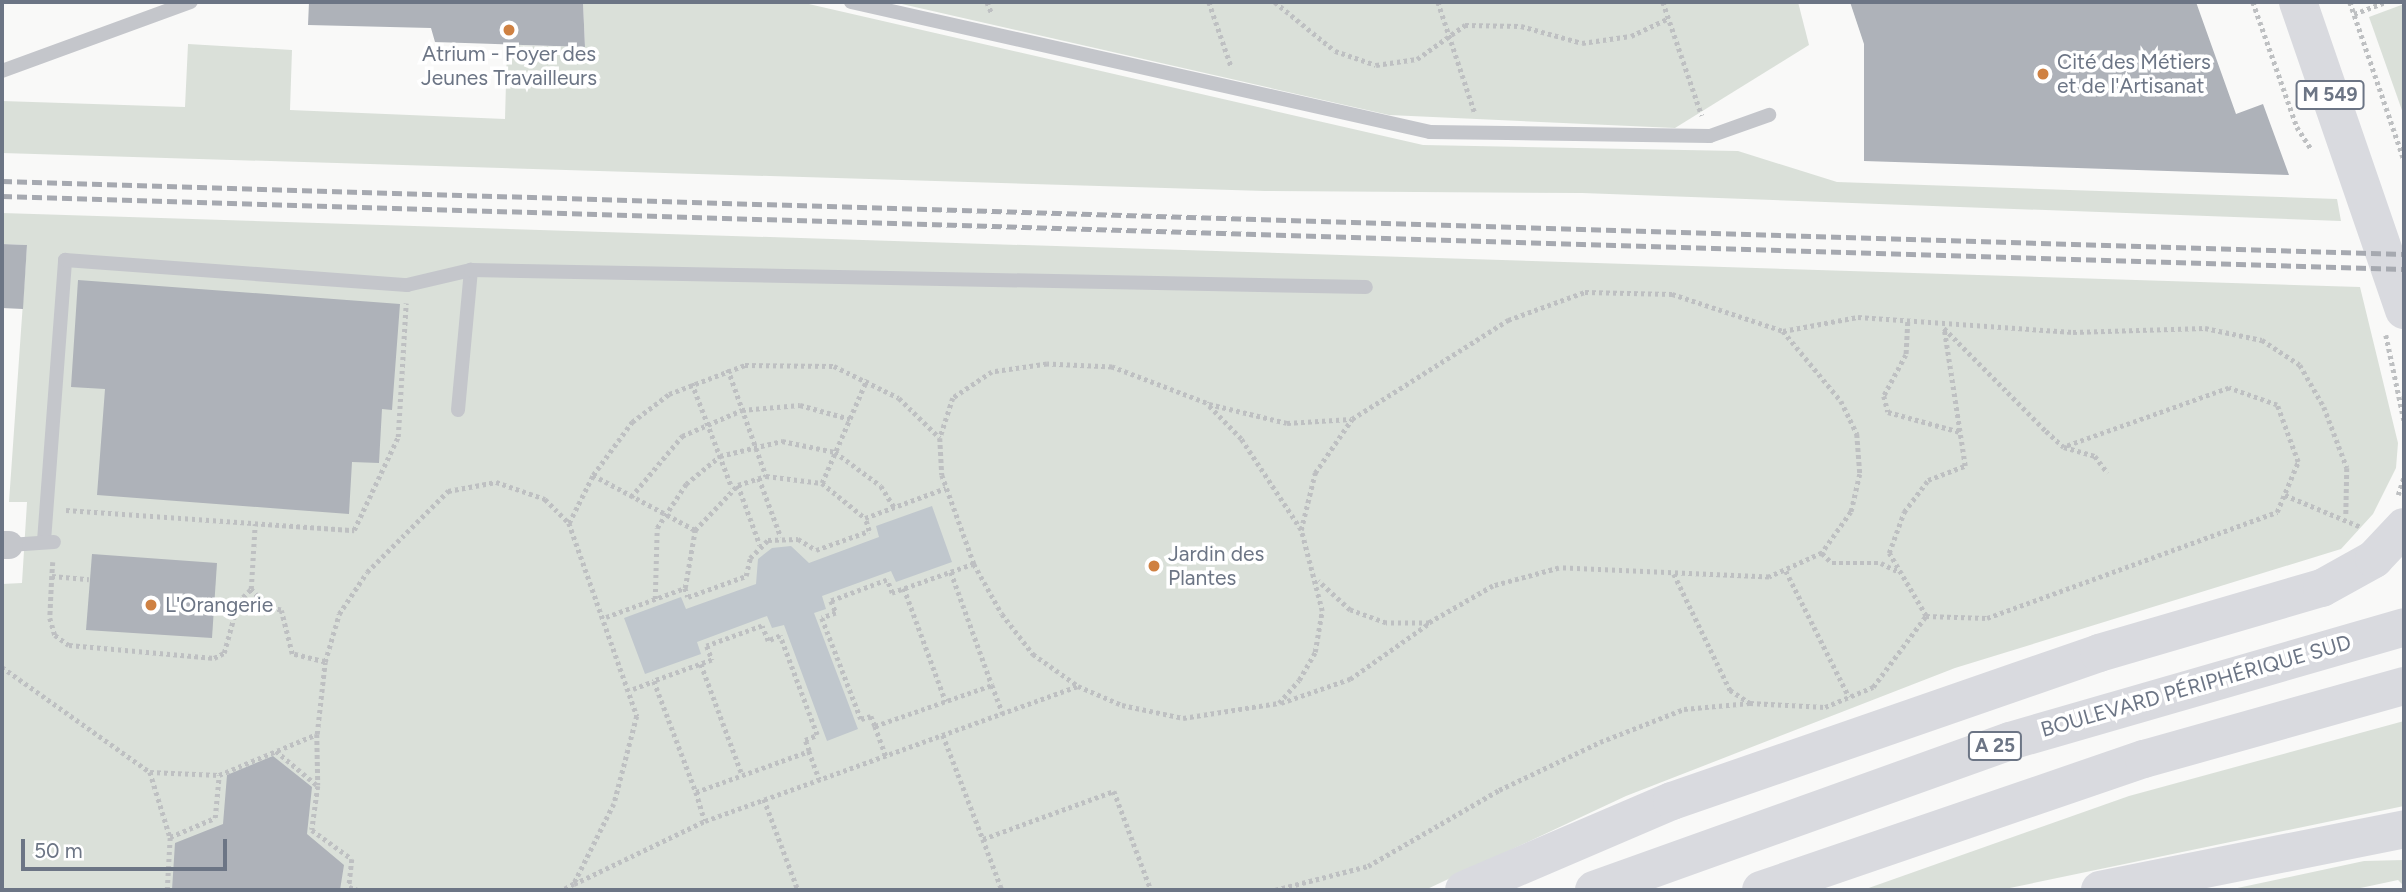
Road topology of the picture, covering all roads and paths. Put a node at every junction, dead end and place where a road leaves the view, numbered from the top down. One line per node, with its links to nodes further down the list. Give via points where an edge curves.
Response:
1 (191, 2): 14 (lane)
2 (851, 2): 15 (lane)
3 (1209, 2): 15 (path)
4 (1275, 2): 13 (path, via 1354,61 1400,64)
5 (1438, 2): 13 (path)
6 (1663, 2): 12 (path)
7 (2253, 2): 19 (path, via 2297,127)
8 (2298, 2): 20 (main road, M 549)
9 (2350, 2): 11 (path)
10 (2386, 2): 11 (path)
11 (2340, 8): 20 (main road, M 549); 20 (path)
12 (1669, 18): 13 (path, via 1632,36 1582,43 1495,23 1465,25); 18 (path)
13 (1449, 35): 17 (path)
14 (2, 71)
15 (1240, 94): 17 (lane, via 1430,132)
16 (1769, 115): 18 (lane)
17 (1482, 133): 18 (lane)
18 (1710, 136)
19 (2320, 162)
20 (2383, 175): 21 (main road, M 549); 25 (main road, M 549)
21 (2404, 241)
22 (471, 270): 23 (lane); 24 (lane); 33 (lane)
23 (407, 285): 61 (path, via 398,437 354,530); 66 (lane, via 65,260)
24 (1366, 287)
25 (2394, 319): 37 (path)
26 (1908, 322): 27 (path); 28 (path, via 1847,318); 39 (path, via 1903,364 1884,396 1888,412)
27 (1944, 328): 39 (path); 42 (path); 55 (path, via 2205,328 2262,340 2300,365 2347,468 2346,516)
28 (1783, 331): 36 (path, via 1672,294 1585,292 1508,320); 69 (path, via 1841,401 1857,434 1860,474 1852,512)
29 (728, 369): 30 (path, via 793,361); 31 (path); 34 (path)
30 (867, 379): 35 (path); 40 (path, via 899,398)
31 (692, 383): 38 (path); 46 (path, via 632,422)
32 (1206, 403): 36 (path, via 1287,423); 40 (path, via 1112,368 1047,364 992,372 953,398); 64 (path, via 1241,439)
33 (458, 410)
34 (743, 410): 35 (path, via 800,405); 38 (path); 41 (path)
35 (850, 419): 43 (path)
36 (1352, 419): 64 (path, via 1315,473)
37 (2404, 420)
38 (707, 422): 44 (path); 56 (path, via 661,456)
39 (1960, 432): 73 (path, via 1965,466 1928,480 1904,512 1889,553)
40 (940, 438): 54 (path)
41 (755, 444): 43 (path, via 782,441); 44 (path); 47 (path)
42 (2064, 447): 45 (path, via 2095,456); 55 (path, via 2229,388 2277,405 2298,462)
43 (835, 452): 50 (path); 57 (path, via 881,486)
44 (720, 456): 53 (path); 58 (path, via 685,484)
45 (2108, 473)
46 (593, 475): 56 (path); 60 (path)
47 (766, 476): 49 (path); 50 (path)
48 (2404, 477): 52 (path)
49 (760, 478): 51 (path); 65 (path)
50 (822, 483): 59 (path)
51 (738, 485): 53 (path); 68 (path)
52 (2404, 487)
53 (732, 488): 63 (path)
54 (947, 488): 57 (path); 71 (path)
55 (2285, 495): 84 (path, via 2277,512 1987,618)
56 (631, 497): 58 (path)
57 (894, 507): 59 (path)
58 (665, 514): 63 (path); 83 (path, via 652,555)
59 (865, 518): 65 (path, via 869,531 816,550)
60 (569, 523): 85 (path); 88 (path, via 520,486 496,482 448,491 367,572 339,614)
61 (255, 524): 66 (path, via 57,510); 82 (path)
62 (2404, 527): 81 (main road, via 2374,559)
63 (695, 530): 79 (path)
64 (1301, 530): 78 (path)
65 (781, 537): 68 (path)
66 (49, 542): 67 (lane); 76 (path)
67 (5, 545)
68 (760, 545): 79 (path, via 746,576 688,597)
69 (1822, 553): 72 (path); 73 (path, via 1832,563 1881,563)
70 (2404, 562): 81 (main road)
71 (974, 564): 74 (path); 93 (path, via 1033,654)
72 (1786, 571): 75 (path, via 1736,579); 96 (path)
73 (1898, 571): 84 (path)
74 (951, 572): 80 (path); 92 (path)
75 (1674, 573): 86 (path, via 1619,567 1519,576); 99 (path, via 1730,691)
76 (52, 576): 77 (path); 82 (path, via 50,618 55,635 68,645 214,658 224,653 238,602)
77 (89, 579)
78 (1318, 580): 86 (path, via 1350,610 1386,623); 98 (path, via 1322,611 1315,652)
79 (685, 588): 83 (path)
80 (904, 588): 97 (path); 101 (path, via 892,593 887,580 831,601 836,613 822,618 861,719 871,716)
81 (2322, 588): 129 (main road, via 2099,653 1697,792 1574,838)
82 (251, 589): 88 (path, via 267,607 281,610 292,654)
83 (654, 599): 85 (path)
84 (1926, 616): 96 (path, via 1873,687)
85 (606, 617): 95 (path)
86 (1429, 623): 98 (path, via 1350,679)
87 (2404, 627): 130 (main road, BOULEVARD PÉRIPHÉRIQUE SUD / A 25, via 2010,741)
88 (325, 662): 102 (path)
89 (701, 664): 91 (path); 105 (path, via 712,660 707,646 762,626 768,640 780,636 817,735 805,740); 108 (path)
90 (2, 667): 107 (path)
91 (654, 681): 95 (path); 112 (path)
92 (992, 685): 97 (path); 100 (path)
93 (1079, 686): 98 (path, via 1122,705 1183,718); 100 (path)
94 (2404, 686): 131 (main road, via 2070,782)
95 (633, 690): 119 (path, via 638,716 622,777)
96 (1849, 697): 99 (path, via 1825,706)
97 (946, 702): 101 (path)
98 (1279, 703)
99 (1750, 703): 128 (path, via 1684,709 1600,742 1499,790 1368,866)
100 (1003, 714): 103 (path)
101 (875, 726): 106 (path)
102 (317, 734): 104 (path); 111 (path)
103 (943, 735): 106 (path); 117 (path)
104 (275, 750): 109 (path); 111 (path)
105 (809, 751): 108 (path); 110 (path)
106 (886, 756): 110 (path)
107 (150, 772): 109 (path); 116 (path)
108 (742, 774): 112 (path)
109 (219, 775): 116 (path, via 215,818)
110 (820, 779): 113 (path)
111 (318, 786): 120 (path, via 312,830 352,859)
112 (696, 792): 114 (path)
113 (764, 799): 114 (path); 125 (path)
114 (705, 821): 119 (path)
115 (2404, 829): 121 (main road)
116 (170, 837): 122 (path)
117 (983, 839): 126 (path); 127 (path, via 1114,791)
118 (2404, 845): 121 (main road)
119 (574, 884): 124 (path)
120 (348, 888): 123 (path)
121 (2110, 888)
122 (167, 890)
123 (358, 890)
124 (563, 890)
125 (798, 890)
126 (1002, 890)
127 (1151, 890)
128 (1275, 890)
129 (1464, 890)
130 (1594, 890)
131 (1761, 890)

